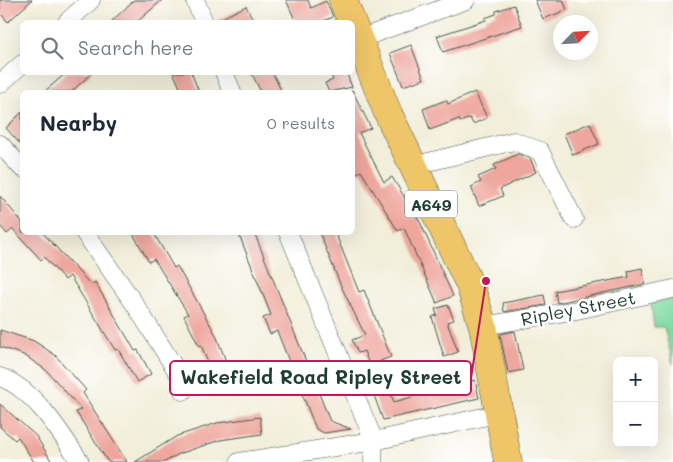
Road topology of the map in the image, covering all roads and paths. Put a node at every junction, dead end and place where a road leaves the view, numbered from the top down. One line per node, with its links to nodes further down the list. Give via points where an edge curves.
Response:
1 (91, 0): 5 (street)
2 (195, 0): 6 (street)
3 (343, 0): 7 (main road, A649)
4 (466, 0): 9 (street)
5 (69, 20)
6 (203, 20)
7 (351, 20)
8 (355, 29): 9 (main road, A649)
9 (359, 39): 16 (main road, A649, via 386,111)
10 (20, 66): 12 (street)
11 (225, 75): 13 (street)
12 (0, 84)
13 (231, 90)
14 (0, 144): 15 (street)
15 (20, 166)
16 (412, 166): 17 (street, via 514,141 540,151); 21 (main road, A649, via 470,285)
17 (574, 219)
18 (86, 235): 23 (street, via 180,376)
19 (289, 235): 25 (street)
20 (673, 288): 21 (street, Ripley Street, via 577,310)
21 (483, 326): 24 (main road, A649)
22 (0, 377): 26 (street, via 14,382 56,424)
23 (182, 391)
24 (501, 413): 25 (street); 29 (main road, A649)
25 (374, 441): 27 (street); 28 (street)
26 (80, 462)
27 (239, 462)
28 (373, 462)
29 (508, 462)

